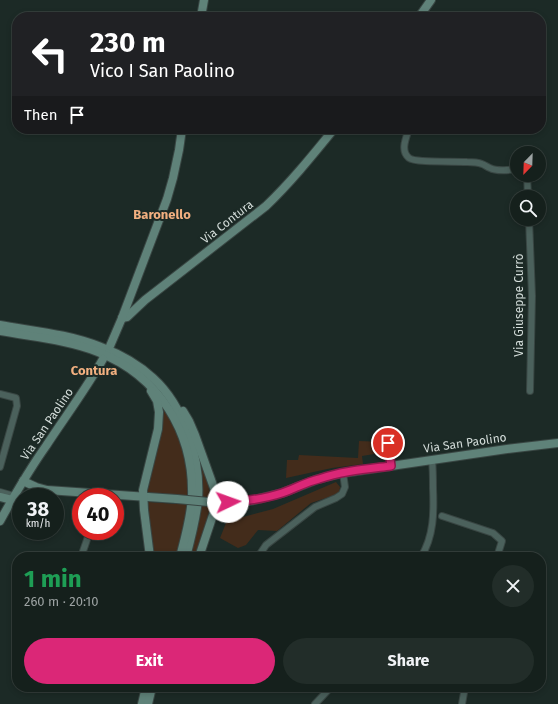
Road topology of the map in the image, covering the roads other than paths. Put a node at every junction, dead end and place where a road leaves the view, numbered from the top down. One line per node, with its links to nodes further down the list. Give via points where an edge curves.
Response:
1 (204, 0): 3 (street)
2 (431, 0): 4 (street)
3 (202, 12)
4 (423, 12)
5 (181, 134): 10 (street, via 167,199)
6 (330, 134): 10 (street, Via Contura, via 266,206 145,300 127,317)
7 (407, 134): 8 (street, via 404,148 411,159 473,162 495,170)
8 (510, 170)
9 (529, 226): 16 (street, Via Giuseppe Currò, via 532,296)
10 (122, 318): 13 (street)
11 (0, 326): 17 (street, via 73,338 116,352 142,368)
12 (0, 331): 15 (street, via 91,349 113,358)
13 (110, 346)
14 (103, 359): 25 (street, Via San Paolino)
15 (138, 374): 31 (street, via 155,397 160,412); 41 (street, via 156,391 172,413 184,439 190,462 192,499)
16 (530, 390)
17 (167, 393): 35 (street, via 189,421 195,435 214,488); 42 (street, via 187,430 197,467 196,514)
18 (0, 394): 23 (street, via 16,398 17,406)
19 (388, 443): 22 (street)
20 (558, 443): 21 (street, Via San Paolino)
21 (432, 460): 22 (street, Via San Paolino); 45 (street, via 432,522)
22 (391, 466): 24 (street, Via San Paolino)
23 (0, 467)
24 (343, 473): 35 (street, Via San Paolino, via 250,501); 44 (street, via 345,488 342,494 315,506 266,545)
25 (23, 481): 26 (street, Via San Paolino); 28 (street, Via San Paolino, via 47,490)
26 (19, 488)
27 (0, 492): 32 (street)
28 (72, 493)
29 (0, 496): 33 (street)
30 (124, 497): 31 (street, Via San Paolino)
31 (143, 497): 35 (street, Via San Paolino, bridge); 40 (street)
32 (12, 498)
33 (12, 498)
34 (12, 500): 37 (street, Via San Paolino)
35 (213, 502): 43 (street, via 215,509)
36 (442, 516): 46 (street, via 493,533 502,541)
37 (0, 521)
38 (87, 540): 39 (street)
39 (83, 552)
40 (149, 552)
41 (181, 552)
42 (187, 552)
43 (201, 552)
44 (261, 552)
45 (423, 552)
46 (499, 552)
47 (326, 692): 49 (street)
48 (464, 692): 50 (street)
49 (315, 704)
50 (462, 704)

